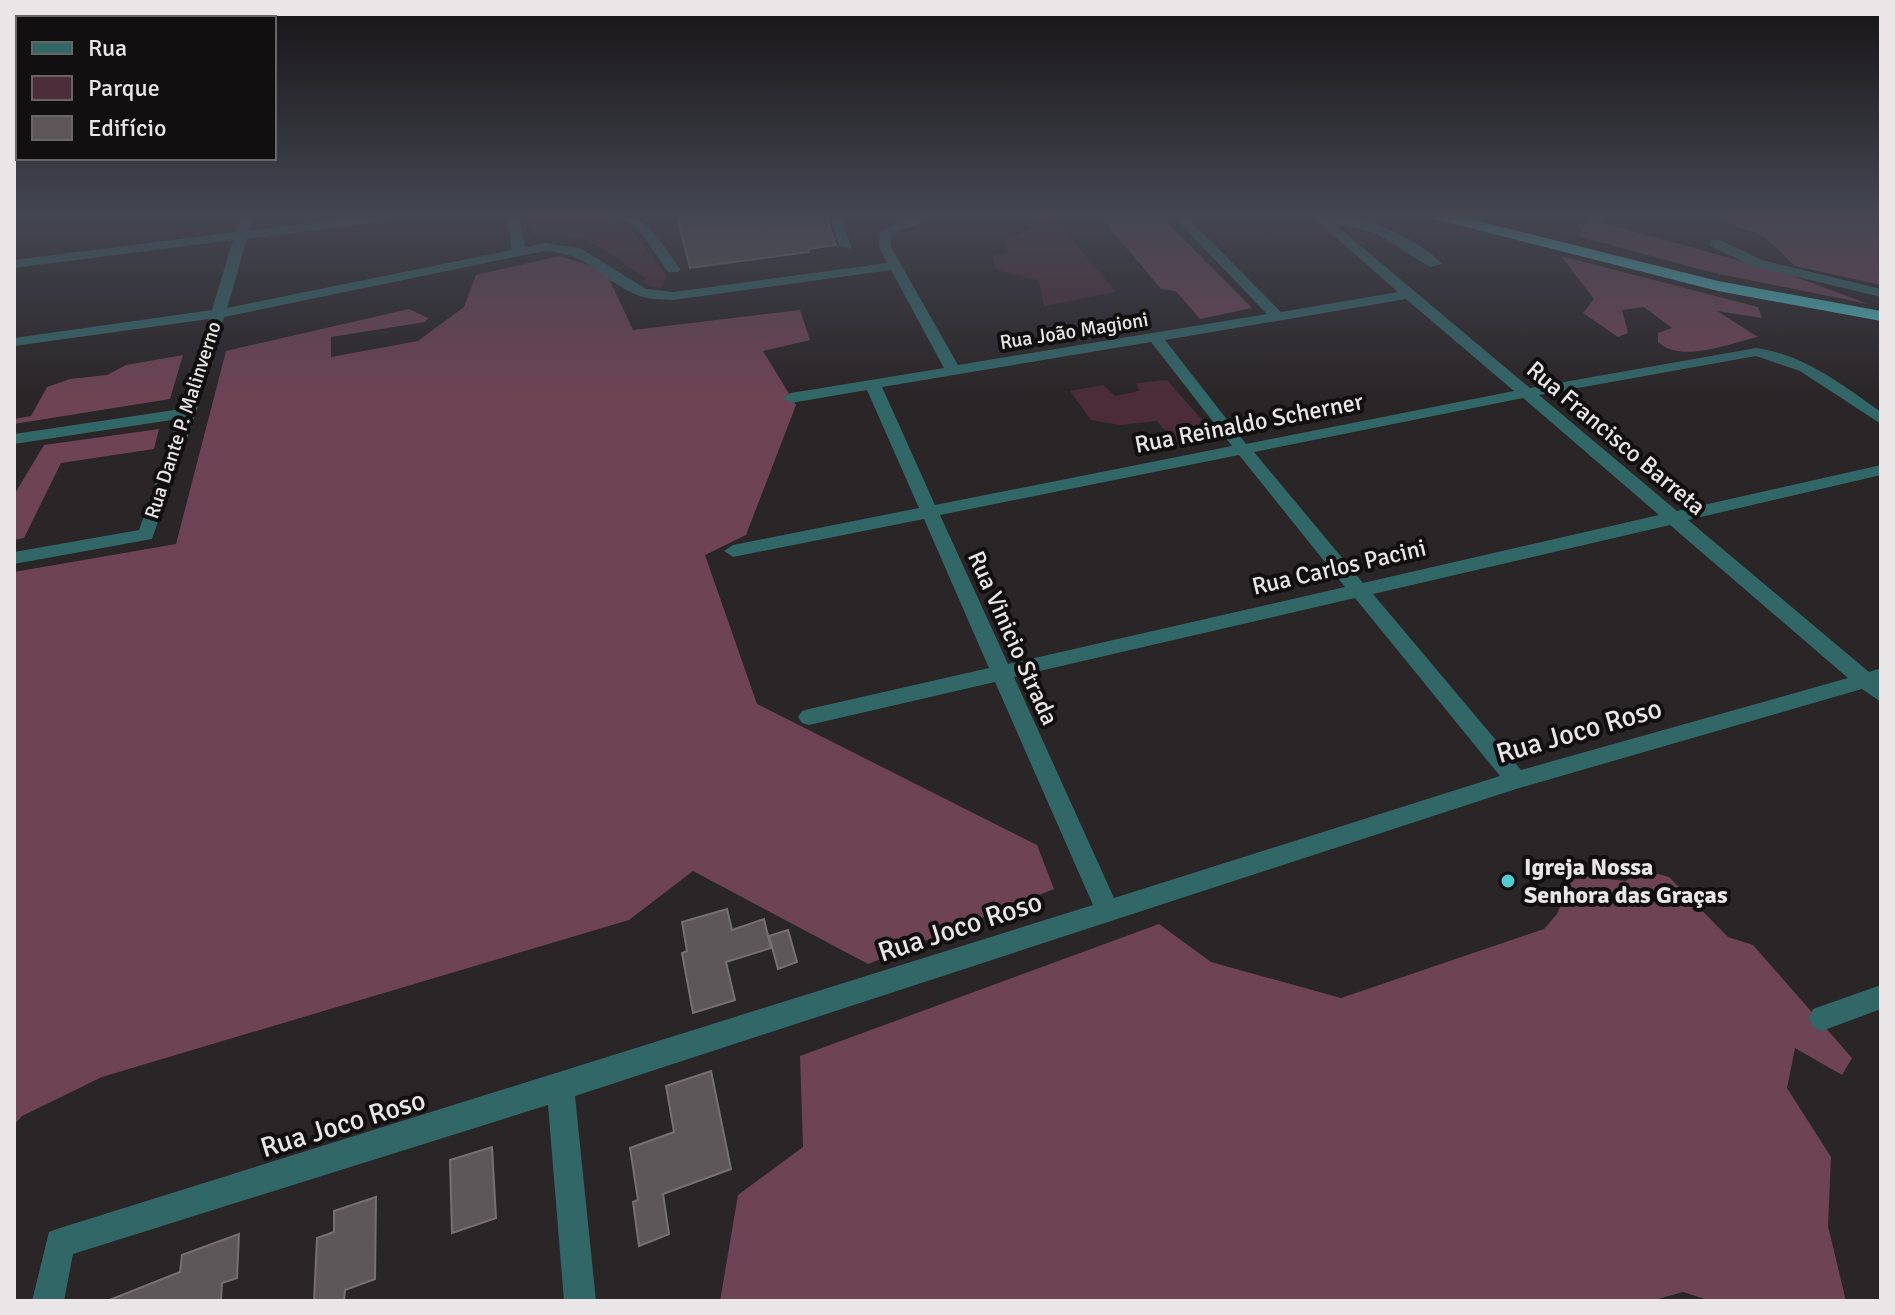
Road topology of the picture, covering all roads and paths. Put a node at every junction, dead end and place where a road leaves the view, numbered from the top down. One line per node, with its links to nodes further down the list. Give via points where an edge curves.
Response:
1 (229, 274): 12 (street, Rua Dante P. Malinverno)
2 (410, 274): 12 (street)
3 (615, 274): 4 (street, via 643,293 673,296)
4 (833, 274)
5 (900, 274): 17 (street)
6 (1236, 274): 14 (street)
7 (1387, 274): 11 (street, Rua Francisco Barreta)
8 (1672, 274): 13 (highway)
9 (1804, 274): 10 (street)
10 (1881, 293)
11 (1410, 294): 14 (street, Rua João Magioni); 19 (street, Rua Francisco Barreta)
12 (217, 314): 16 (street); 21 (street, Rua Dante P. Malinverno)
13 (1881, 316)
14 (1279, 318): 15 (street, Rua João Magioni)
15 (1156, 338): 17 (street, Rua João Magioni); 24 (street)
16 (14, 342)
17 (953, 370): 18 (street, Rua João Magioni)
18 (873, 385): 20 (street, Rua João Magioni); 26 (street, Rua Vinicio Strada)
19 (1526, 393): 22 (street, Rua Reinaldo Scherner, via 1756,352 1775,353); 24 (street, Rua Reinaldo Scherner); 27 (street, Rua Francisco Barreta)
20 (791, 398)
21 (188, 413): 23 (street); 29 (street, Rua Dante P. Malinverno, via 146,535)
22 (1881, 419)
23 (14, 439)
24 (1242, 449): 26 (street, Rua Reinaldo Scherner); 30 (street)
25 (1881, 470): 27 (street, Rua Carlos Pacini)
26 (928, 511): 28 (street, Rua Reinaldo Scherner); 31 (street, Rua Vinicio Strada)
27 (1672, 517): 30 (street, Rua Carlos Pacini); 32 (street, Rua Francisco Barreta)
28 (733, 551)
29 (14, 558)
30 (1357, 589): 31 (street, Rua Carlos Pacini); 34 (street)
31 (1001, 674): 33 (street, Rua Carlos Pacini); 35 (street, Rua Vinicio Strada)
32 (1876, 684): 34 (street, Rua Joco Roso)
33 (809, 717)
34 (1516, 780): 35 (street, Rua Joco Roso)
35 (1108, 911): 38 (street, Rua Joco Roso)
36 (1881, 997): 37 (street)
37 (1822, 1018)
38 (560, 1087): 39 (street, Rua Joco Roso, via 60,1243); 40 (street)
39 (48, 1301)
40 (580, 1301)

